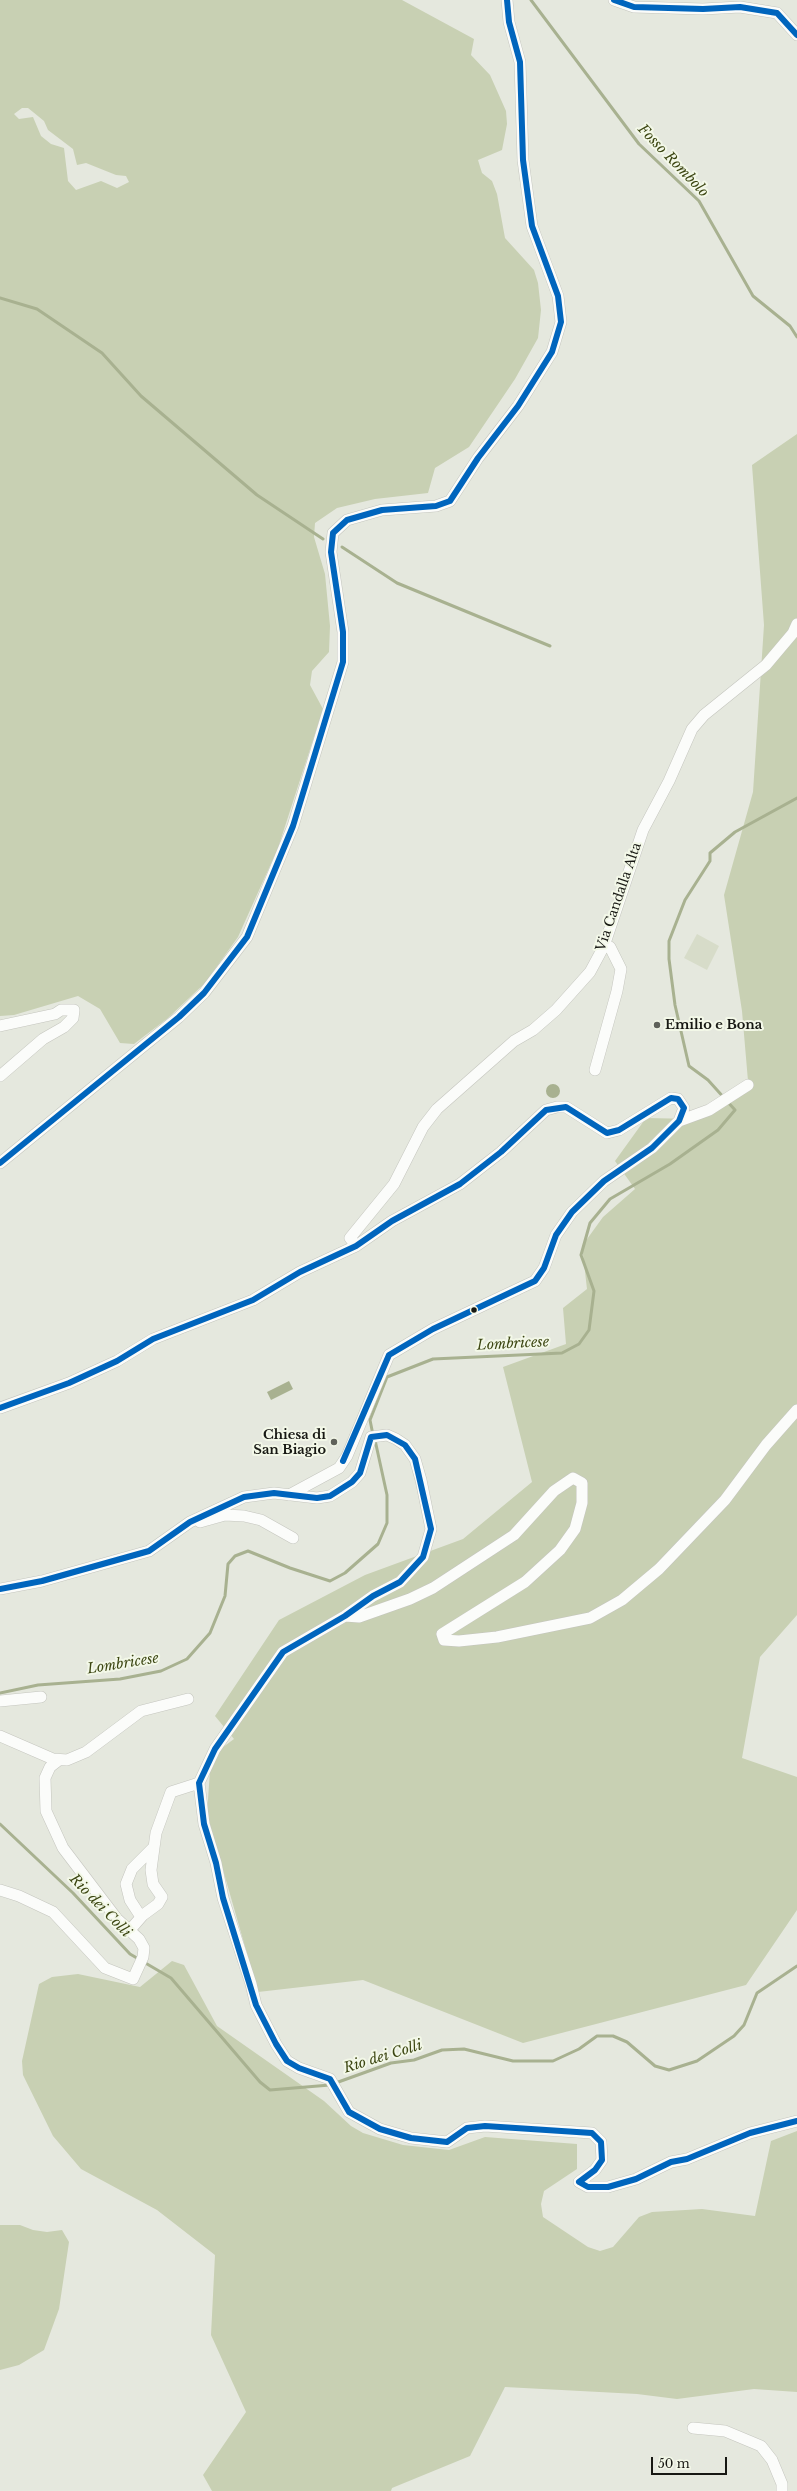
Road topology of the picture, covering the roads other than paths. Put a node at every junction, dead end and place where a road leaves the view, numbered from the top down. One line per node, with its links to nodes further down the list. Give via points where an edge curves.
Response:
1 (507, 0): 11 (street, via 509,22 520,62 523,160 532,226 558,296 561,322 552,352 518,406 478,458 450,501 436,506 382,510 347,520 333,533 331,552 344,632 343,662 293,826 246,937 204,992 179,1017)
2 (614, 0): 3 (street, via 634,7 703,9 740,6 777,13)
3 (797, 35)
4 (797, 624): 5 (street, Via Candalla Alta, via 793,633 766,665 704,715 692,729 669,781 643,830)
5 (604, 946): 7 (street, via 610,947 620,969 617,991); 12 (street, Via Candalla Alta, via 590,972 556,1010 533,1030 514,1041 437,1109 423,1127 394,1184 350,1238)
6 (0, 1026): 8 (street, via 55,1014 61,1010 74,1010 73,1018 64,1027 43,1040)
7 (595, 1070)
8 (0, 1076)
9 (748, 1085): 10 (street, via 710,1110)
10 (679, 1121): 12 (street, via 684,1108 678,1099 671,1098 619,1130 607,1133 566,1108 546,1110 501,1152 460,1184 392,1221); 15 (street, via 652,1148 604,1181 572,1212 556,1235 544,1268 535,1281 433,1329 389,1355 340,1468)
11 (0, 1163)
12 (356, 1246): 13 (street, via 300,1272 253,1300 152,1339 117,1361 69,1383)
13 (0, 1408)
14 (797, 1410): 19 (street, via 766,1445 725,1500 659,1569 622,1600 590,1618 497,1637 459,1641 444,1640 442,1634 525,1582 560,1550 575,1529 582,1503 582,1483 573,1478 554,1491 514,1535 433,1588 359,1617)
15 (288, 1495): 16 (street, via 274,1493 244,1497); 19 (street, via 317,1498 339,1491 360,1473 371,1437 387,1435 405,1445 415,1459 431,1529 423,1557 400,1582 373,1596)
16 (190, 1522): 17 (street, via 204,1522 225,1514 244,1516 261,1520); 18 (street, via 149,1551 42,1581)
17 (293, 1538)
18 (0, 1589)
19 (345, 1616): 25 (street, via 283,1652 215,1749)
20 (41, 1697): 22 (street)
21 (188, 1699): 24 (street, via 141,1710 86,1752)
22 (0, 1701)
23 (0, 1736): 24 (street, via 26,1749)
24 (59, 1760): 29 (street, via 50,1767 45,1778 46,1811 55,1835 62,1848)
25 (199, 1783): 26 (street, via 172,1792); 30 (street, via 204,1824 223,1898 256,2005 287,2061 330,2079 349,2112 380,2129 428,2141 447,2142 467,2128 485,2126 592,2133 601,2142 602,2160 595,2170 579,2182 588,2187 608,2187 636,2179 671,2162 687,2159 750,2133)
26 (153, 1848): 28 (street, via 153,1884 162,1897 158,1904); 28 (street, via 132,1869 126,1884 130,1900)
27 (0, 1890): 29 (street, via 53,1912 105,1968 133,1979 143,1957 144,1948 139,1939)
28 (141, 1917): 29 (street)
29 (129, 1931)
30 (797, 2120)
31 (692, 2428): 32 (street, via 725,2431 761,2446 772,2460 782,2484)
32 (782, 2491)

